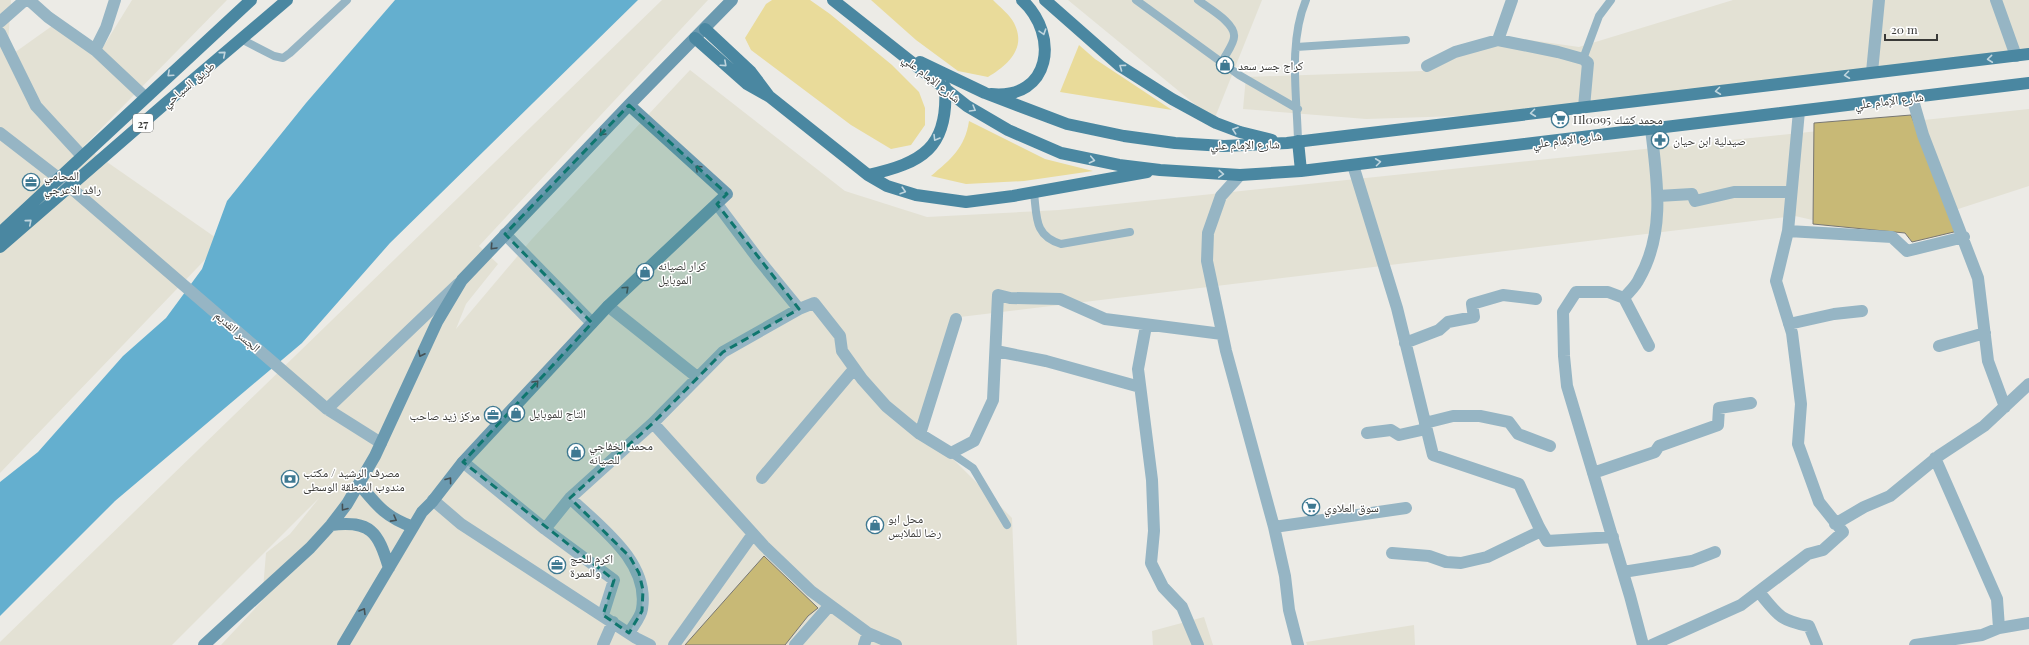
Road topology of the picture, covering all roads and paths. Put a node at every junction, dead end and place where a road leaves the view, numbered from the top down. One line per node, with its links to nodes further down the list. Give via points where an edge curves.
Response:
1 (25, 0): 18 (street)
2 (29, 0): 26 (street, via 48,17)
3 (115, 0): 26 (street, via 106,28)
4 (251, 0): 37 (main road, طريق السياحي / 27, one-way to 37)
5 (287, 0): 22 (main road, طريق السياحي / 27)
6 (346, 0): 22 (lane, via 283,58)
7 (732, 0): 19 (street)
8 (833, 0): 27 (main road)
9 (1022, 0): 36 (main road, one-way to 36, via 1041,26 1046,44 1039,73 1022,89 1004,94)
10 (1045, 0): 46 (main road, one-way to 10, via 1240,132 1216,123 1172,99 1120,66)
11 (1136, 0): 31 (lane)
12 (1198, 0): 31 (lane, via 1234,29 1234,37)
13 (1306, 0): 25 (lane)
14 (1512, 0): 24 (street)
15 (1611, 0): 30 (lane, via 1599,16)
16 (1996, 0): 29 (street)
17 (1876, 1): 33 (street)
18 (0, 22)
19 (705, 29): 21 (street); 38 (main road, via 751,72)
20 (0, 33): 47 (street, via 36,106)
21 (695, 38): 38 (main road, one-way to 38, via 747,84); 40 (street)
22 (241, 39): 54 (main road, طريق السياحي / 27, one-way to 22)
23 (1406, 40): 25 (lane)
24 (1498, 40): 30 (street); 32 (street, via 1455,52)
25 (1296, 47): 42 (lane)
26 (95, 50): 37 (street)
27 (898, 51): 35 (main road, شارع الإمام علي); 36 (main road, شارع الإمام علي)
28 (2029, 54): 29 (main road, شارع الإمام علي)
29 (2016, 56): 33 (main road, شارع الإمام علي, one-way to 33)
30 (1583, 59): 41 (street, via 1588,63)
31 (1222, 62): 42 (lane, via 1239,75)
32 (1427, 66)
33 (1872, 72): 41 (main road, شارع الإمام علي, one-way to 41)
34 (2029, 83): 39 (main road, شارع الإمام علي)
35 (945, 87): 49 (main road, شارع الإمام علي, one-way to 49, via 967,106 1008,130 1061,153 1119,165); 51 (main road, one-way to 51, via 946,108 942,129 931,147 915,161 896,169)
36 (985, 94): 46 (main road, شارع الإمام علي, via 1067,124 1124,136 1224,146)
37 (144, 97): 47 (main road, طريق السياحي / 27)
38 (770, 97): 51 (main road)
39 (1912, 97): 43 (main road, شارع الإمام علي); 63 (street, via 1923,135)
40 (629, 105): 58 (street, one-way to 40, via 727,194); 62 (street, one-way to 62)
41 (1584, 107): 46 (main road, شارع الإمام علي, one-way to 46)
42 (1298, 109): 46 (lane)
43 (1799, 111): 44 (main road, شارع الإمام علي); 56 (street)
44 (1651, 129): 48 (main road, شارع الإمام علي, one-way to 44); 57 (street)
45 (0, 133): 53 (street, الجسر القديم)
46 (1293, 142): 50 (main road)
47 (82, 156): 53 (main road, طريق السياحي / 27)
48 (1353, 165): 50 (main road, شارع الإمام علي); 77 (street)
49 (1160, 170): 52 (main road, شارع الإمام علي, one-way to 52); 55 (main road)
50 (1301, 171): 52 (main road, شارع الإمام علي)
51 (868, 175): 55 (main road, one-way to 55, via 887,186 916,195 966,202)
52 (1240, 175): 76 (street, via 1222,196 1208,233 1207,261)
53 (59, 178): 54 (street, الجسر القديم); 61 (main road, طريق السياحي / 27)
54 (70, 187): 64 (main road, طريق السياحي / 27, one-way to 54); 87 (street, الجسر القديم)
55 (1034, 192): 60 (lane, via 1042,235 1050,241 1061,244)
56 (1791, 192): 57 (street, via 1734,192 1695,201 1692,194); 59 (street)
57 (1658, 196): 66 (street, via 1656,233 1639,279)
58 (717, 204): 68 (street, one-way to 58); 69 (street)
59 (1788, 231): 63 (street, via 1892,237 1907,251); 73 (street, via 1776,281)
60 (1130, 232)
61 (0, 233)
62 (505, 234): 65 (street, one-way to 65); 72 (street)
63 (1964, 237): 75 (street, via 1978,278)
64 (0, 247)
65 (462, 280): 87 (street); 92 (street, one-way to 92, via 437,322)
66 (1624, 298): 78 (street); 97 (street, via 1608,292 1576,292 1562,312 1567,386)
67 (1536, 299): 77 (street, via 1503,295 1472,304 1474,317 1448,322 1439,330)
68 (608, 306): 72 (street); 82 (street)
69 (799, 309): 81 (street, via 814,303 840,336 842,351); 82 (street, via 723,352)
70 (1862, 311): 73 (street)
71 (956, 319): 91 (street)
72 (592, 323): 96 (street, one-way to 72)
73 (1789, 324): 103 (street, via 1801,404 1798,444 1819,502)
74 (1146, 326): 76 (street); 80 (street, via 1106,319 1060,299 1010,298 998,295); 84 (street, via 1138,369)
75 (1985, 333): 79 (street); 86 (street, via 1988,361)
76 (1222, 334): 107 (street)
77 (1405, 343): 89 (street)
78 (1650, 346)
79 (1939, 346)
80 (996, 351): 84 (street, via 1046,361); 94 (street, via 993,400 974,441)
81 (854, 368): 91 (street, via 886,406); 98 (street)
82 (697, 377): 88 (street)
83 (2029, 384): 86 (street)
84 (1140, 387): 131 (street, via 1152,480 1154,531 1151,563 1164,587 1182,607)
85 (1751, 403): 97 (street, via 1719,408 1718,425 1659,446 1655,452)
86 (2005, 407): 95 (street, via 1984,426)
87 (327, 409): 92 (street, الجسر القديم)
88 (653, 423): 100 (street); 110 (street)
89 (1426, 426): 90 (street, via 1399,435 1391,430); 93 (street, via 1453,416 1480,416 1509,422 1518,434); 109 (street, via 1433,455 1519,484)
90 (1367, 433)
91 (920, 434): 94 (street)
92 (381, 443): 99 (street)
93 (1550, 446)
94 (951, 453): 105 (lane, via 973,468)
95 (1936, 458): 103 (street, via 1890,496); 120 (street, via 1997,599)
96 (463, 462): 101 (street, one-way to 96); 108 (street)
97 (1593, 473): 111 (street)
98 (762, 478)
99 (360, 485): 104 (street, one-way to 104); 106 (street, one-way to 106, via 382,512)
100 (570, 498): 108 (street); 121 (street, via 630,557 638,573 643,590 642,611)
101 (433, 500): 106 (street); 118 (street, via 461,524)
102 (1406, 508): 107 (street)
103 (1835, 524): 116 (street, via 1842,532 1823,550 1808,554)
104 (331, 525): 114 (street, via 350,523 368,528 382,544); 123 (street, via 310,548)
105 (1007, 525)
106 (413, 527): 114 (street)
107 (1274, 527): 132 (street)
108 (545, 529): 118 (street, via 614,580)
109 (1541, 531): 111 (street, via 1547,541); 113 (street, via 1487,557 1461,563 1446,562 1429,556)
110 (753, 534): 117 (street, via 811,591); 127 (street)
111 (1613, 537): 115 (street)
112 (1715, 552): 115 (street, via 1692,561)
113 (1392, 553)
114 (389, 568): 124 (street, one-way to 114)
115 (1623, 572): 133 (street)
116 (1758, 592): 134 (street, via 1741,605); 135 (street, via 1781,618 1809,626)
117 (830, 605): 122 (street); 128 (street)
118 (608, 619): 121 (street); 125 (street)
119 (2029, 623): 120 (street)
120 (1999, 628): 136 (street, via 1982,635)
121 (629, 633): 126 (street)
122 (868, 634): 129 (street); 130 (street)
123 (204, 645)
124 (343, 645)
125 (603, 645)
126 (650, 645)
127 (674, 645)
128 (796, 645)
129 (864, 645)
130 (896, 645)
131 (1198, 645)
132 (1298, 645)
133 (1643, 645)
134 (1652, 645)
135 (1817, 645)
136 (1915, 645)

